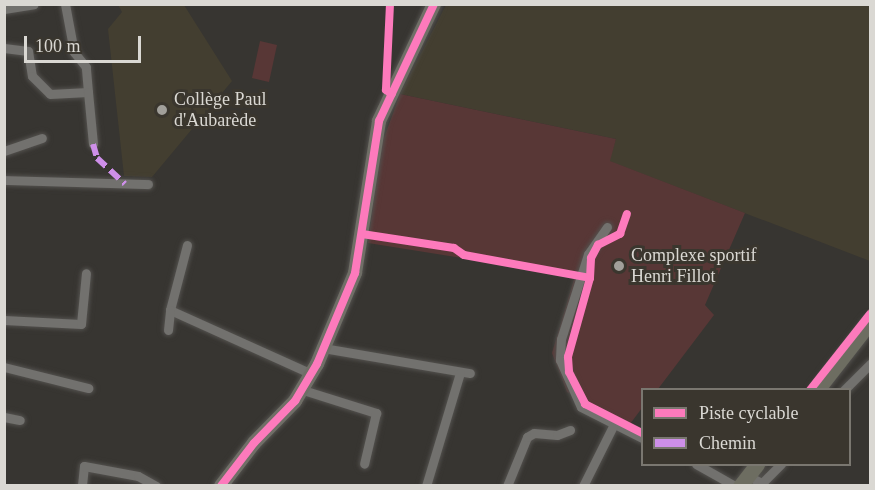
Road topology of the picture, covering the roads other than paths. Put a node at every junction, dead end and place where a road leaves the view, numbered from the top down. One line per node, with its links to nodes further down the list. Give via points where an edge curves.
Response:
1 (34, 4): 4 (street)
2 (65, 4): 6 (street, via 74,52 86,68)
3 (434, 4): 19 (street, via 380,121 355,273)
4 (4, 9)
5 (4, 48): 6 (street, via 28,51 32,76 50,94)
6 (88, 92): 8 (street)
7 (42, 138): 9 (street)
8 (93, 144)
9 (4, 151)
10 (4, 180): 11 (street)
11 (148, 184)
12 (607, 227): 31 (street, via 588,254 559,354 579,405)
13 (187, 245): 15 (street)
14 (86, 273): 16 (street, via 81,324)
15 (170, 310): 18 (street); 24 (street)
16 (4, 320)
17 (870, 322): 26 (main road)
18 (168, 330)
19 (323, 348): 22 (street); 24 (street)
20 (870, 364): 27 (street)
21 (4, 367): 25 (street)
22 (460, 373): 23 (street); 41 (street)
23 (470, 373)
24 (312, 374): 28 (street)
25 (88, 388)
26 (819, 388)
27 (846, 388)
28 (303, 390): 34 (street, via 376,413); 40 (street)
29 (4, 417): 30 (street)
30 (21, 420)
31 (614, 424): 33 (street); 43 (street)
32 (570, 430): 42 (street, via 565,434 534,433 527,437)
33 (641, 438)
34 (364, 464)
35 (700, 466): 37 (street)
36 (780, 466): 37 (street, via 762,483)
37 (745, 478)
38 (82, 485): 39 (street, via 84,466 138,476)
39 (156, 486)
40 (221, 486)
41 (426, 486)
42 (507, 486)
43 (583, 486)

